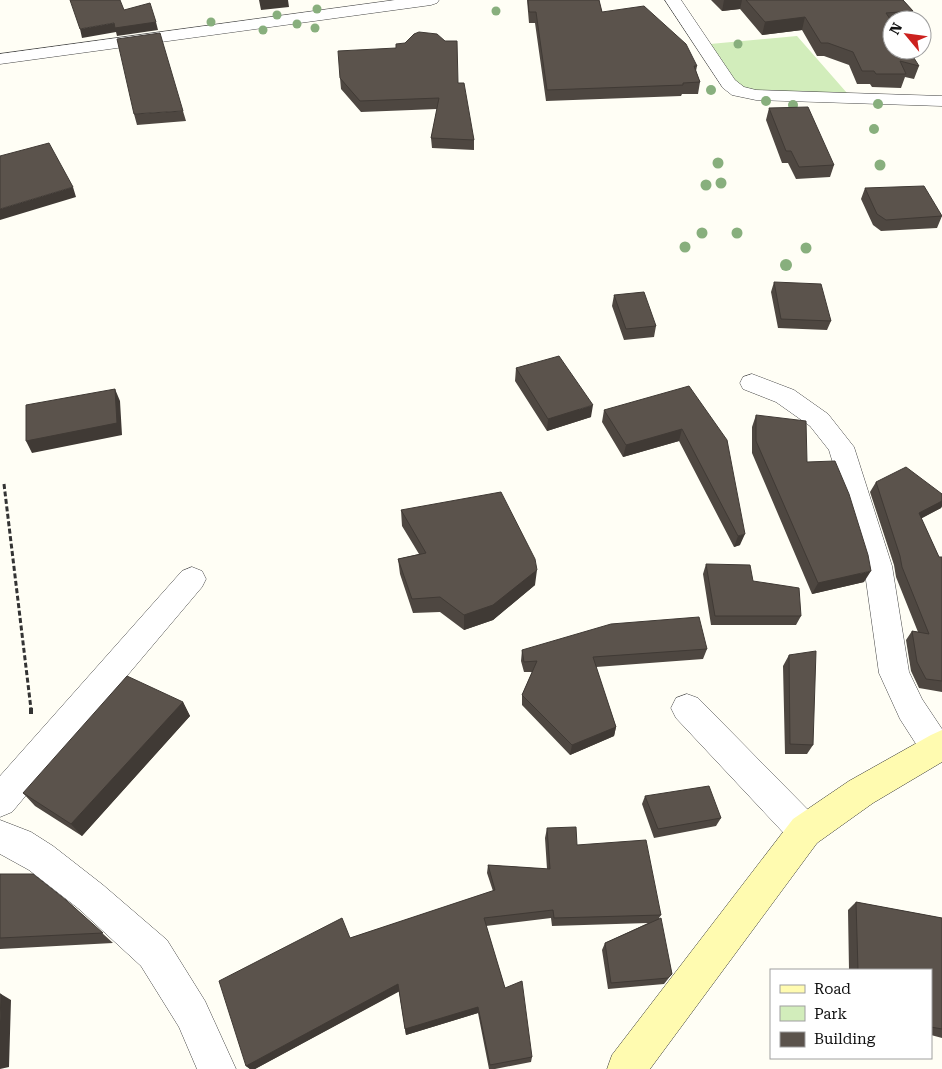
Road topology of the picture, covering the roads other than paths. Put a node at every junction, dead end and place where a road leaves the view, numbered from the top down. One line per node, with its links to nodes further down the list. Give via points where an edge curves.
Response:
1 (430, 0): 3 (street)
2 (673, 0): 4 (street, via 729,84 738,91 756,95)
3 (0, 59)
4 (942, 101)
5 (752, 383): 8 (street, via 785,396 819,420 840,447 878,566 894,673 911,709)
6 (192, 579): 9 (street)
7 (687, 708): 10 (street)
8 (939, 746): 10 (street, via 861,792)
9 (0, 801)
10 (805, 831): 13 (street)
11 (0, 837): 12 (street, via 42,858 92,897 154,953 192,1014)
12 (217, 1069)
13 (626, 1069)

